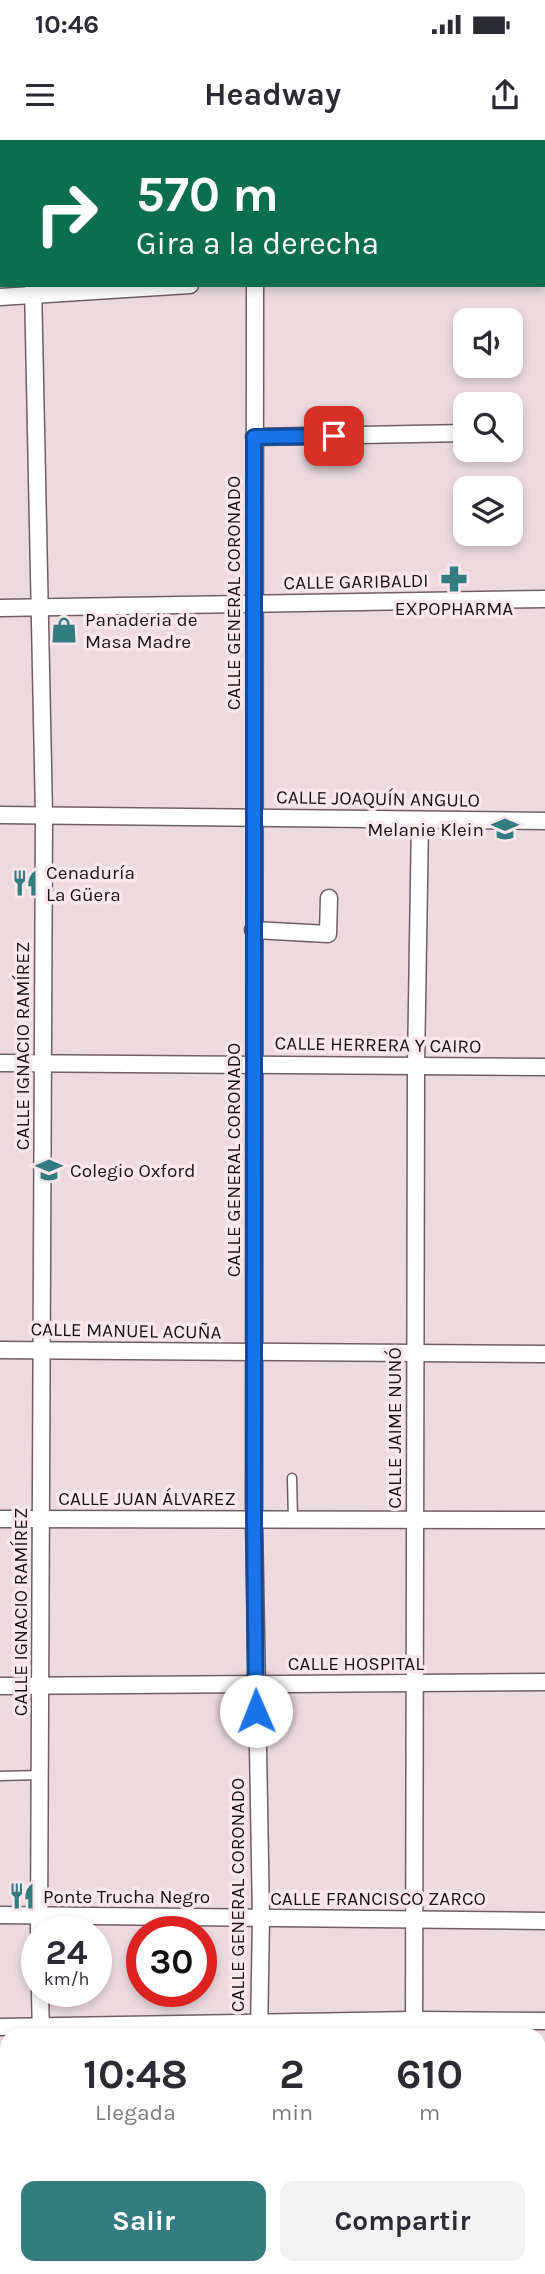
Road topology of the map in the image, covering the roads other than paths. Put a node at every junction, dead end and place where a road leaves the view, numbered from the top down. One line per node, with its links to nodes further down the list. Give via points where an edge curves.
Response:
1 (127, 287): 3 (street)
2 (255, 287): 6 (street, CALLE GENERAL CORONADO)
3 (33, 290): 4 (street); 9 (street, CALLE IGNACIO RAMÍREZ)
4 (0, 297)
5 (453, 433): 6 (street)
6 (254, 437): 8 (street, CALLE GENERAL CORONADO)
7 (545, 599): 8 (street, CALLE GARIBALDI)
8 (254, 604): 9 (street, CALLE GARIBALDI); 13 (street, CALLE GENERAL CORONADO)
9 (38, 607): 10 (street, CALLE GARIBALDI); 12 (street, CALLE IGNACIO RAMÍREZ)
10 (0, 608)
11 (0, 815): 12 (street, CALLE JOAQUÍN ANGULO)
12 (44, 815): 13 (street, CALLE JOAQUÍN ANGULO); 19 (street, CALLE IGNACIO RAMÍREZ)
13 (254, 817): 14 (street, CALLE JOAQUÍN ANGULO); 17 (street, CALLE GENERAL CORONADO)
14 (419, 821): 15 (street, CALLE JOAQUÍN ANGULO); 21 (street, CALLE JAIME NUNÓ)
15 (545, 821)
16 (330, 898): 17 (street, via 328,934)
17 (254, 930): 20 (street, CALLE GENERAL CORONADO)
18 (0, 1063): 19 (street, CALLE HERRERA Y CAIRO)
19 (43, 1064): 20 (street, CALLE HERRERA Y CAIRO); 24 (street, CALLE IGNACIO RAMÍREZ)
20 (253, 1064): 21 (street, CALLE HERRERA Y CAIRO); 25 (street, CALLE GENERAL CORONADO)
21 (416, 1066): 22 (street, CALLE HERRERA Y CAIRO); 26 (street, CALLE JAIME NUNÓ)
22 (545, 1067)
23 (0, 1350): 24 (street, CALLE MANUEL ACUÑA)
24 (43, 1350): 25 (street, CALLE MANUEL ACUÑA); 30 (street, CALLE IGNACIO RAMÍREZ)
25 (255, 1352): 26 (street, CALLE MANUEL ACUÑA); 31 (street, CALLE GENERAL CORONADO)
26 (415, 1353): 27 (street, CALLE MANUEL ACUÑA); 33 (street, CALLE JAIME NUNÓ)
27 (545, 1354)
28 (292, 1478): 32 (lane)
29 (0, 1518): 30 (street, CALLE JUAN ÁLVAREZ)
30 (41, 1518): 31 (street, CALLE JUAN ÁLVAREZ); 37 (street, CALLE IGNACIO RAMÍREZ)
31 (254, 1520): 32 (street, CALLE JUAN ÁLVAREZ); 38 (street, CALLE GENERAL CORONADO)
32 (293, 1520): 33 (street, CALLE JUAN ÁLVAREZ)
33 (414, 1520): 34 (street, CALLE JUAN ÁLVAREZ); 36 (street, CALLE JAIME NUNÓ)
34 (545, 1520)
35 (545, 1682): 36 (street, CALLE HOSPITAL)
36 (413, 1684): 38 (street, CALLE HOSPITAL); 45 (street, CALLE JAIME NUNÓ)
37 (41, 1685): 38 (street, CALLE HOSPITAL); 39 (street, CALLE HOSPITAL); 40 (street, CALLE IGNACIO RAMÍREZ)
38 (255, 1685): 44 (street, CALLE GENERAL CORONADO)
39 (0, 1686)
40 (40, 1775): 41 (lane); 43 (street, CALLE IGNACIO RAMÍREZ)
41 (0, 1776)
42 (0, 1915): 43 (street, CALLE FRANCISCO ZARCO)
43 (39, 1915): 44 (street, CALLE FRANCISCO ZARCO)
44 (261, 1918): 45 (street, CALLE FRANCISCO ZARCO); 50 (street, CALLE GENERAL CORONADO)
45 (415, 1918): 46 (street, CALLE FRANCISCO ZARCO); 51 (street, CALLE JAIME NUNÓ)
46 (545, 1921)
47 (40, 2007): 49 (street)
48 (545, 2021): 51 (street)
49 (41, 2028)
50 (259, 2028)
51 (414, 2028)

